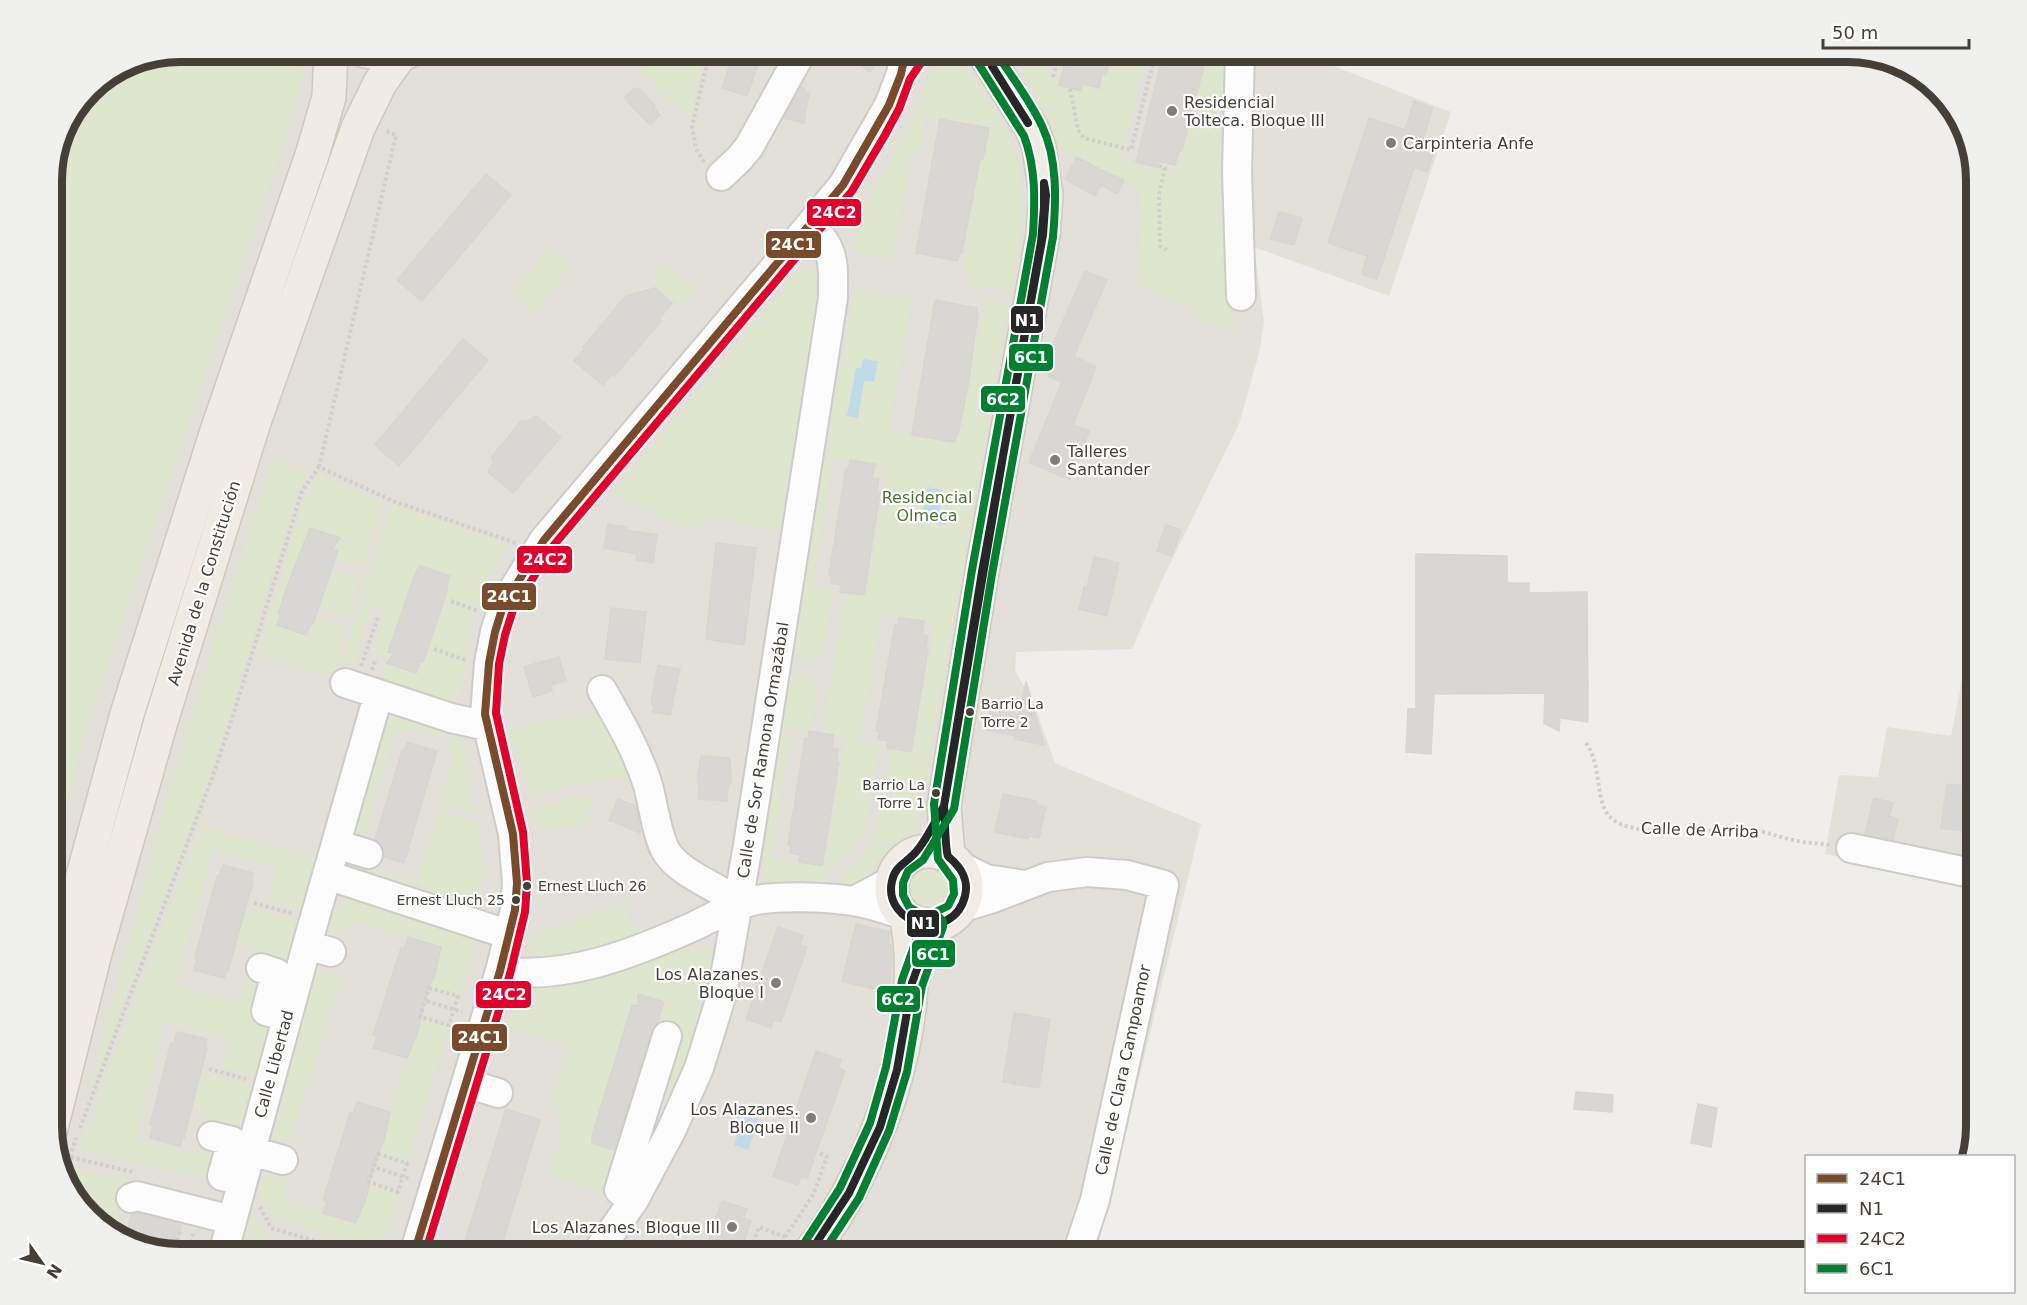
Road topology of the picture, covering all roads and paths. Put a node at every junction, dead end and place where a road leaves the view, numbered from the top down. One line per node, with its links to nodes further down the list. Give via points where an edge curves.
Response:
1 (331, 62): 46 (main road, Avenida de la Constitución, via 329,97 313,152 217,430 127,714)
2 (397, 62): 57 (main road, Avenida de la Constitución, via 380,83 358,128 254,422 139,798)
3 (707, 62): 14 (path, via 692,126 696,149 707,166)
4 (796, 62): 14 (street, via 749,147)
5 (906, 62): 15 (street, via 889,105 860,158)
6 (989, 62): 30 (main road, via 1033,131 1042,158 1046,195 1043,235)
7 (1057, 62): 10 (path)
8 (1153, 62): 11 (path, via 1131,150 1084,138 1078,130)
9 (1240, 62): 17 (street, via 1237,172)
10 (1053, 77)
11 (1070, 89)
12 (380, 129): 18 (path, via 396,135)
13 (1159, 166): 16 (path, via 1165,168 1159,194 1160,246)
14 (721, 176)
15 (810, 225): 28 (street, via 533,556 503,606 495,632 486,687); 42 (street, Calle de Sor Ramona Ormazábal, via 829,247 833,298)
16 (1169, 251)
17 (1241, 296)
18 (319, 467): 19 (path, via 393,501); 62 (path, via 302,491 212,778)
19 (517, 543)
20 (451, 601): 21 (path)
21 (475, 610)
22 (378, 616): 25 (path)
23 (434, 650): 24 (path)
24 (464, 659)
25 (352, 676): 27 (street)
26 (602, 690): 42 (street, via 646,780 667,853 699,881 721,891)
27 (378, 696): 28 (street); 31 (street, Calle Libertad)
28 (487, 726): 45 (street, via 513,834 517,883)
29 (1586, 742): 32 (path, Calle de Arriba, via 1597,766 1603,805 1609,816 1627,826 1656,831 1756,831)
30 (945, 806): 34 (main road); 35 (main road)
31 (336, 844): 33 (street); 37 (street, Calle Libertad)
32 (1851, 848): 36 (street, via 1907,850)
33 (368, 854)
34 (915, 854): 35 (main road, via 935,852); 38 (main road, via 900,864)
35 (953, 860): 39 (street, via 986,879); 44 (main road, via 963,874 965,898)
36 (1966, 871)
37 (327, 875): 45 (street); 52 (street, Calle Libertad, via 319,948)
38 (892, 881): 40 (street); 44 (main road, via 893,898)
39 (1025, 885): 44 (street); 83 (street, Calle de Clara Campoamor, via 1048,877 1087,872 1126,874 1164,885 1095,1200)
40 (854, 901): 42 (street, via 788,898 753,900); 44 (street)
41 (254, 903): 43 (path)
42 (738, 906): 48 (street, via 638,950 599,961 530,974); 69 (street, Calle de Sor Ramona Ormazábal, via 722,994 699,1068 662,1150)
43 (300, 915)
44 (925, 917): 82 (main road, via 912,943 911,990 902,1049 868,1156 842,1204)
45 (510, 935): 48 (street)
46 (62, 953)
47 (261, 968): 52 (street, via 276,973 266,1011)
48 (500, 971): 56 (street)
49 (427, 1001): 50 (path)
50 (454, 1010): 50 (path, via 449,1025 420,1017 429,987 458,996); 51 (path)
51 (462, 1012)
52 (287, 1017): 60 (street, Calle Libertad)
53 (667, 1036): 69 (street, via 618,1190)
54 (209, 1069): 55 (path)
55 (255, 1082)
56 (466, 1083): 58 (street); 77 (street)
57 (62, 1084)
58 (498, 1093)
59 (212, 1136): 67 (street, via 232,1141 222,1176)
60 (251, 1151): 63 (street); 67 (street, Calle Libertad)
61 (820, 1153): 81 (path, via 827,1157)
62 (70, 1157)
63 (283, 1160)
64 (377, 1168): 65 (path)
65 (403, 1177): 65 (path, via 398,1192 369,1182 378,1154 407,1163); 66 (path)
66 (410, 1179)
67 (249, 1191): 70 (street, Calle Libertad); 76 (path, via 271,1228)
68 (131, 1198): 70 (street, via 137,1196)
69 (634, 1200): 78 (street, Calle de Sor Ramona Ormazábal)
70 (232, 1220): 75 (street, Calle Libertad)
71 (180, 1227): 73 (path)
72 (195, 1228): 74 (path)
73 (177, 1244)
74 (191, 1244)
75 (226, 1244)
76 (326, 1244)
77 (417, 1244)
78 (603, 1244)
79 (753, 1244): 80 (path, via 759,1227)
80 (790, 1244)
81 (792, 1244)
82 (793, 1244)
83 (1080, 1244)

